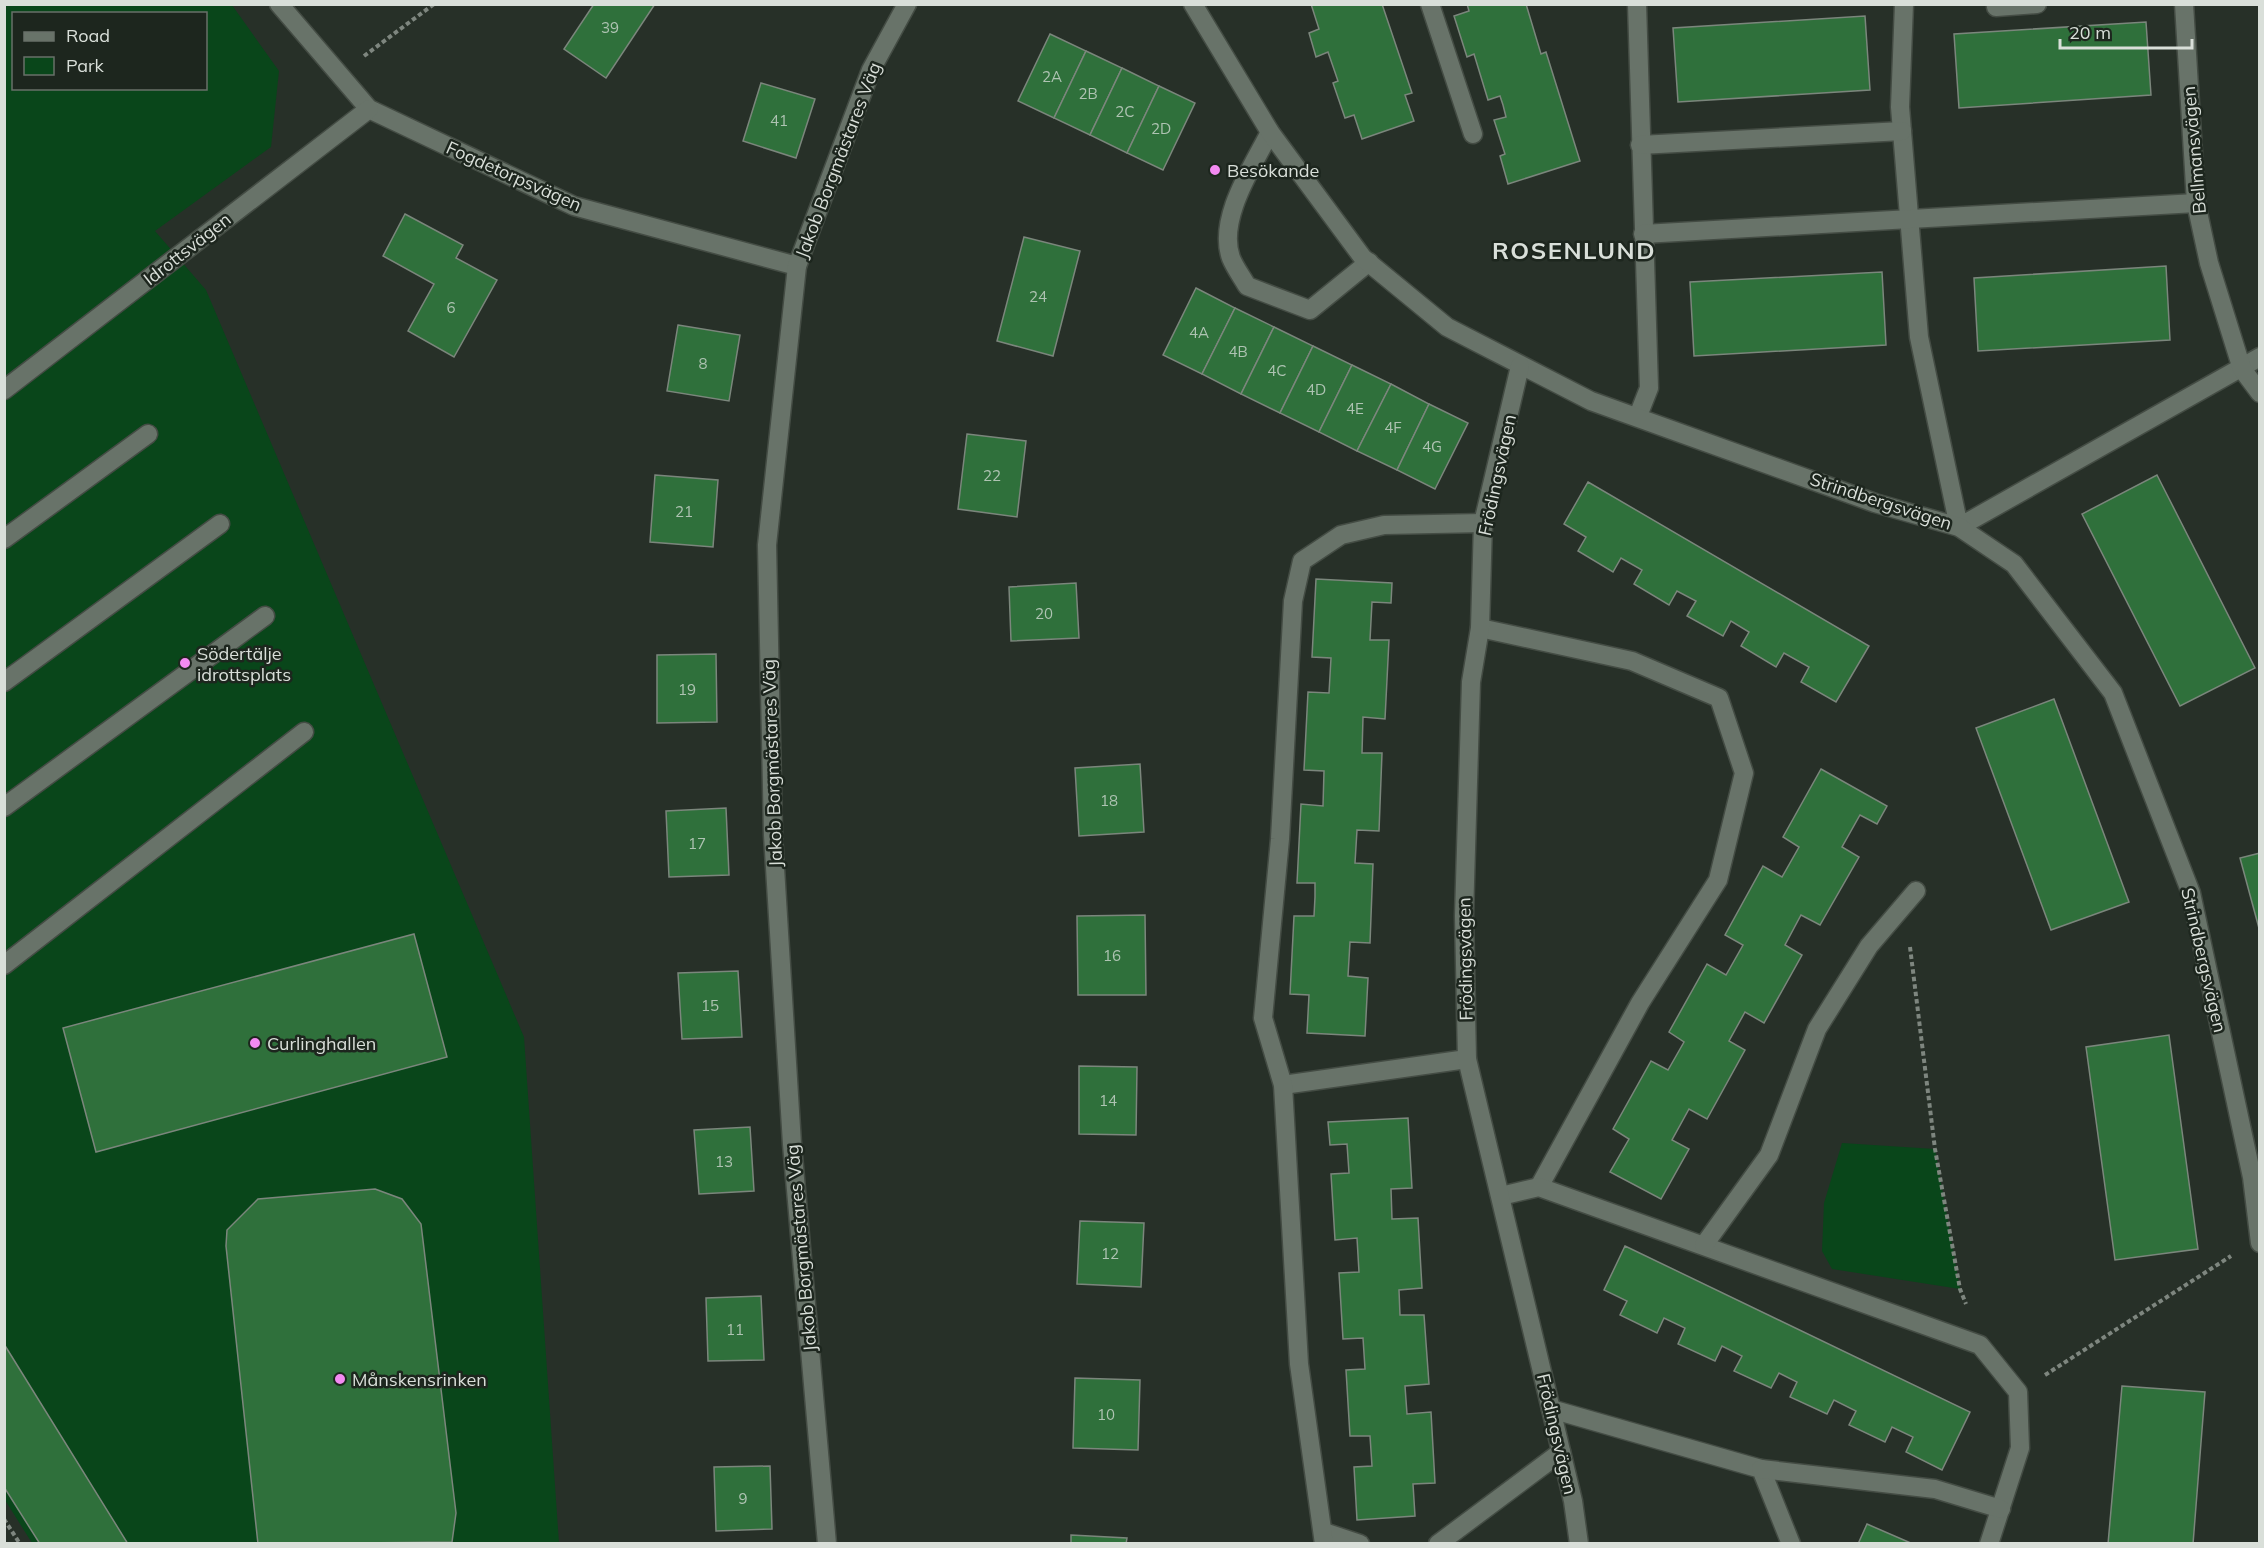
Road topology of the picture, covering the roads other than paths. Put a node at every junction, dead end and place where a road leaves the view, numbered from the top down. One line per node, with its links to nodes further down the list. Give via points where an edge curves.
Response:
1 (279, 4): 10 (street, Fogdetorpsvägen)
2 (907, 4): 19 (street, Jakob Borgmästares Väg, via 871,70)
3 (1193, 4): 12 (street, Strindbergsvägen)
4 (1430, 4): 13 (street)
5 (1637, 4): 14 (street)
6 (1904, 4): 11 (street)
7 (2037, 4): 9 (street)
8 (2184, 4): 15 (street, Bellmansvägen)
9 (1996, 7)
10 (369, 109): 19 (street, Fogdetorpsvägen, via 574,206); 23 (street, Idrottsvägen)
11 (1902, 131): 14 (street); 16 (street)
12 (1270, 132): 18 (street, Strindbergsvägen); 18 (street, via 1233,206 1229,228 1231,257 1247,286 1310,310)
13 (1473, 134)
14 (1640, 145): 17 (street)
15 (2196, 203): 16 (street); 22 (street, Bellmansvägen, via 2209,263)
16 (1910, 219): 17 (street); 29 (street, via 1919,337)
17 (1643, 234): 25 (street, via 1649,388)
18 (1369, 262): 21 (street, Strindbergsvägen, via 1447,327)
19 (797, 266): 50 (street, Jakob Borgmästares Väg, via 767,545 772,812 792,1144)
20 (2259, 357): 22 (street)
21 (1520, 366): 25 (street, Strindbergsvägen, via 1591,401); 27 (street, Frödingsvägen)
22 (2242, 369): 24 (street, Bellmansvägen); 29 (street)
23 (4, 390)
24 (2259, 393)
25 (1638, 416): 29 (street, Strindbergsvägen, via 1875,503)
26 (148, 434): 30 (street)
27 (1483, 523): 32 (street, Frödingsvägen); 39 (street, via 1384,525 1341,535 1302,561 1293,601 1280,839 1263,1018)
28 (220, 524): 33 (street)
29 (1959, 527): 40 (street, Strindbergsvägen, via 2014,564 2113,693 2191,893)
30 (4, 539)
31 (265, 616): 35 (street)
32 (1480, 628): 38 (street, Frödingsvägen, via 1471,682 1467,799); 41 (street, via 1632,661 1719,698 1744,773 1718,880 1640,1003)
33 (4, 682)
34 (304, 732): 37 (street)
35 (4, 807)
36 (1911, 897): 44 (street, via 1869,946 1817,1029 1770,1155)
37 (4, 965)
38 (1467, 1059): 39 (street); 42 (street, Frödingsvägen)
39 (1283, 1085): 49 (street, via 1299,1364)
40 (2256, 1175): 43 (street, Strindbergsvägen)
41 (1539, 1187): 42 (street); 44 (street)
42 (1501, 1196): 45 (street, Frödingsvägen)
43 (2259, 1240)
44 (1704, 1245): 48 (street, via 1980,1345 2018,1392 2020,1448)
45 (1551, 1409): 46 (street, Frödingsvägen); 47 (street)
46 (1561, 1452): 52 (street); 53 (street, Frödingsvägen)
47 (1761, 1469): 48 (street, via 1935,1489); 54 (street)
48 (2001, 1509): 55 (street)
49 (1324, 1538): 51 (street)
50 (827, 1544)
51 (1360, 1544)
52 (1438, 1544)
53 (1579, 1544)
54 (1791, 1544)
55 (1989, 1544)

